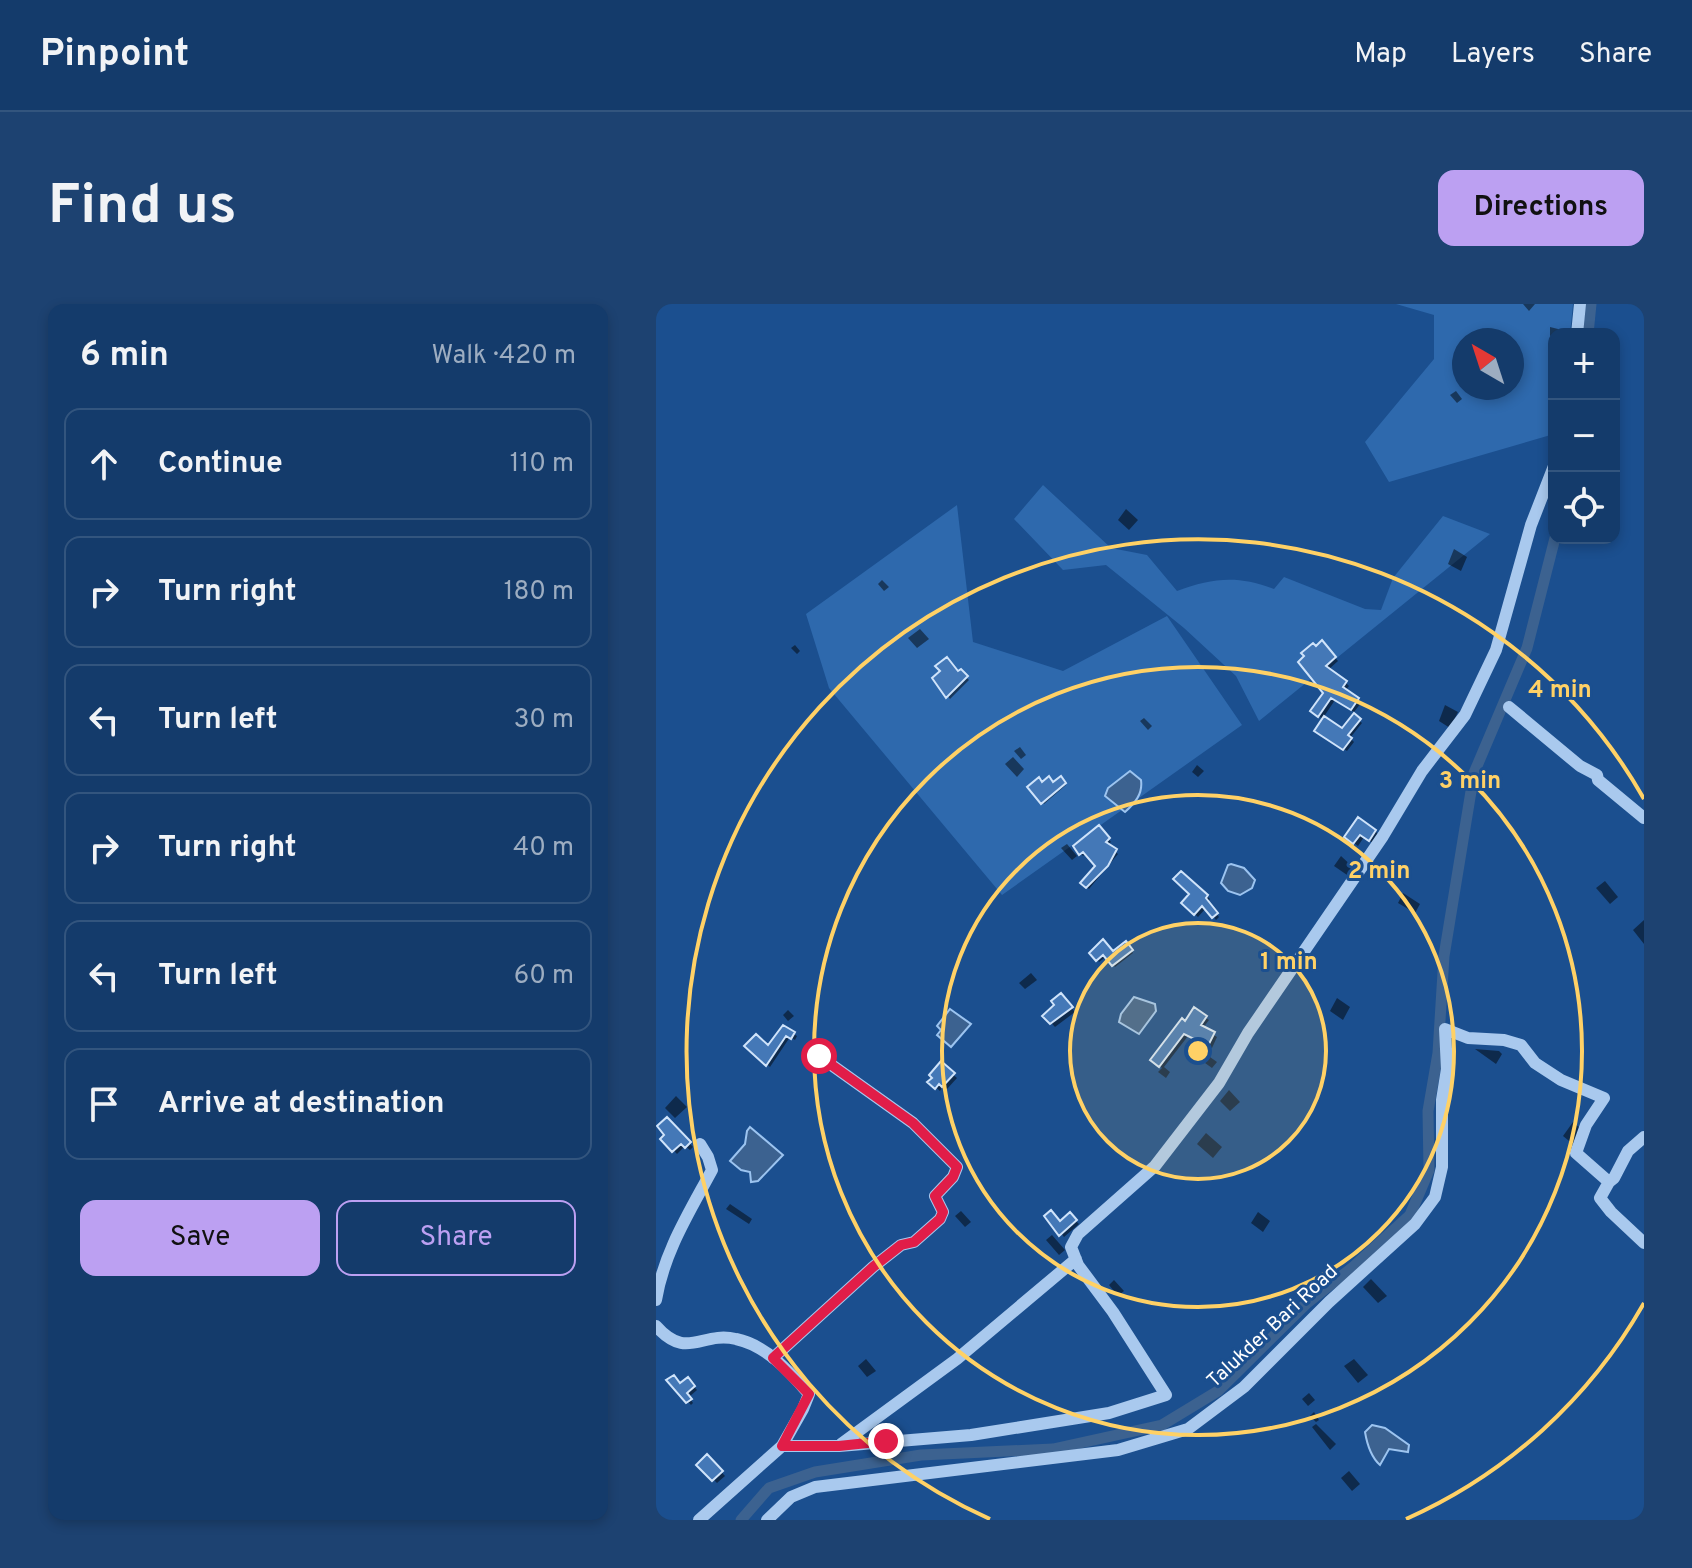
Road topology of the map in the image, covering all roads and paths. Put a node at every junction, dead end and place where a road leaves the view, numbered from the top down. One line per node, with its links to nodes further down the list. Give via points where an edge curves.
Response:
1 (1580, 304): 2 (street)
2 (1578, 328)
3 (1552, 472): 11 (street, via 1496,650 1465,715 1422,771 1219,1083 1155,1166 1078,1234 1071,1247)
4 (1509, 707): 5 (street)
5 (1644, 818)
6 (819, 1056): 14 (street, via 913,1123 957,1167 935,1196 943,1212 940,1219 873,1267)
7 (1644, 1137): 9 (street, via 1628,1151)
8 (700, 1144): 12 (street, via 712,1170 678,1229)
9 (1609, 1182): 10 (street, via 1600,1198); 18 (street, Talukder Bari Road, via 1576,1153 1604,1098 1535,1063 1521,1045 1468,1038 1445,1029 1442,1167 1435,1197 1415,1224 1244,1387 1188,1429 1118,1450 815,1487 791,1497)
10 (1644, 1243)
11 (1076, 1259): 16 (street, via 957,1359); 16 (street, via 1166,1395 1052,1424)
12 (656, 1300)
13 (656, 1326): 14 (street, via 676,1342 733,1338)
14 (773, 1358): 15 (street, via 809,1394)
15 (782, 1446): 16 (street); 17 (street)
16 (839, 1446)
17 (699, 1520)
18 (767, 1520)

